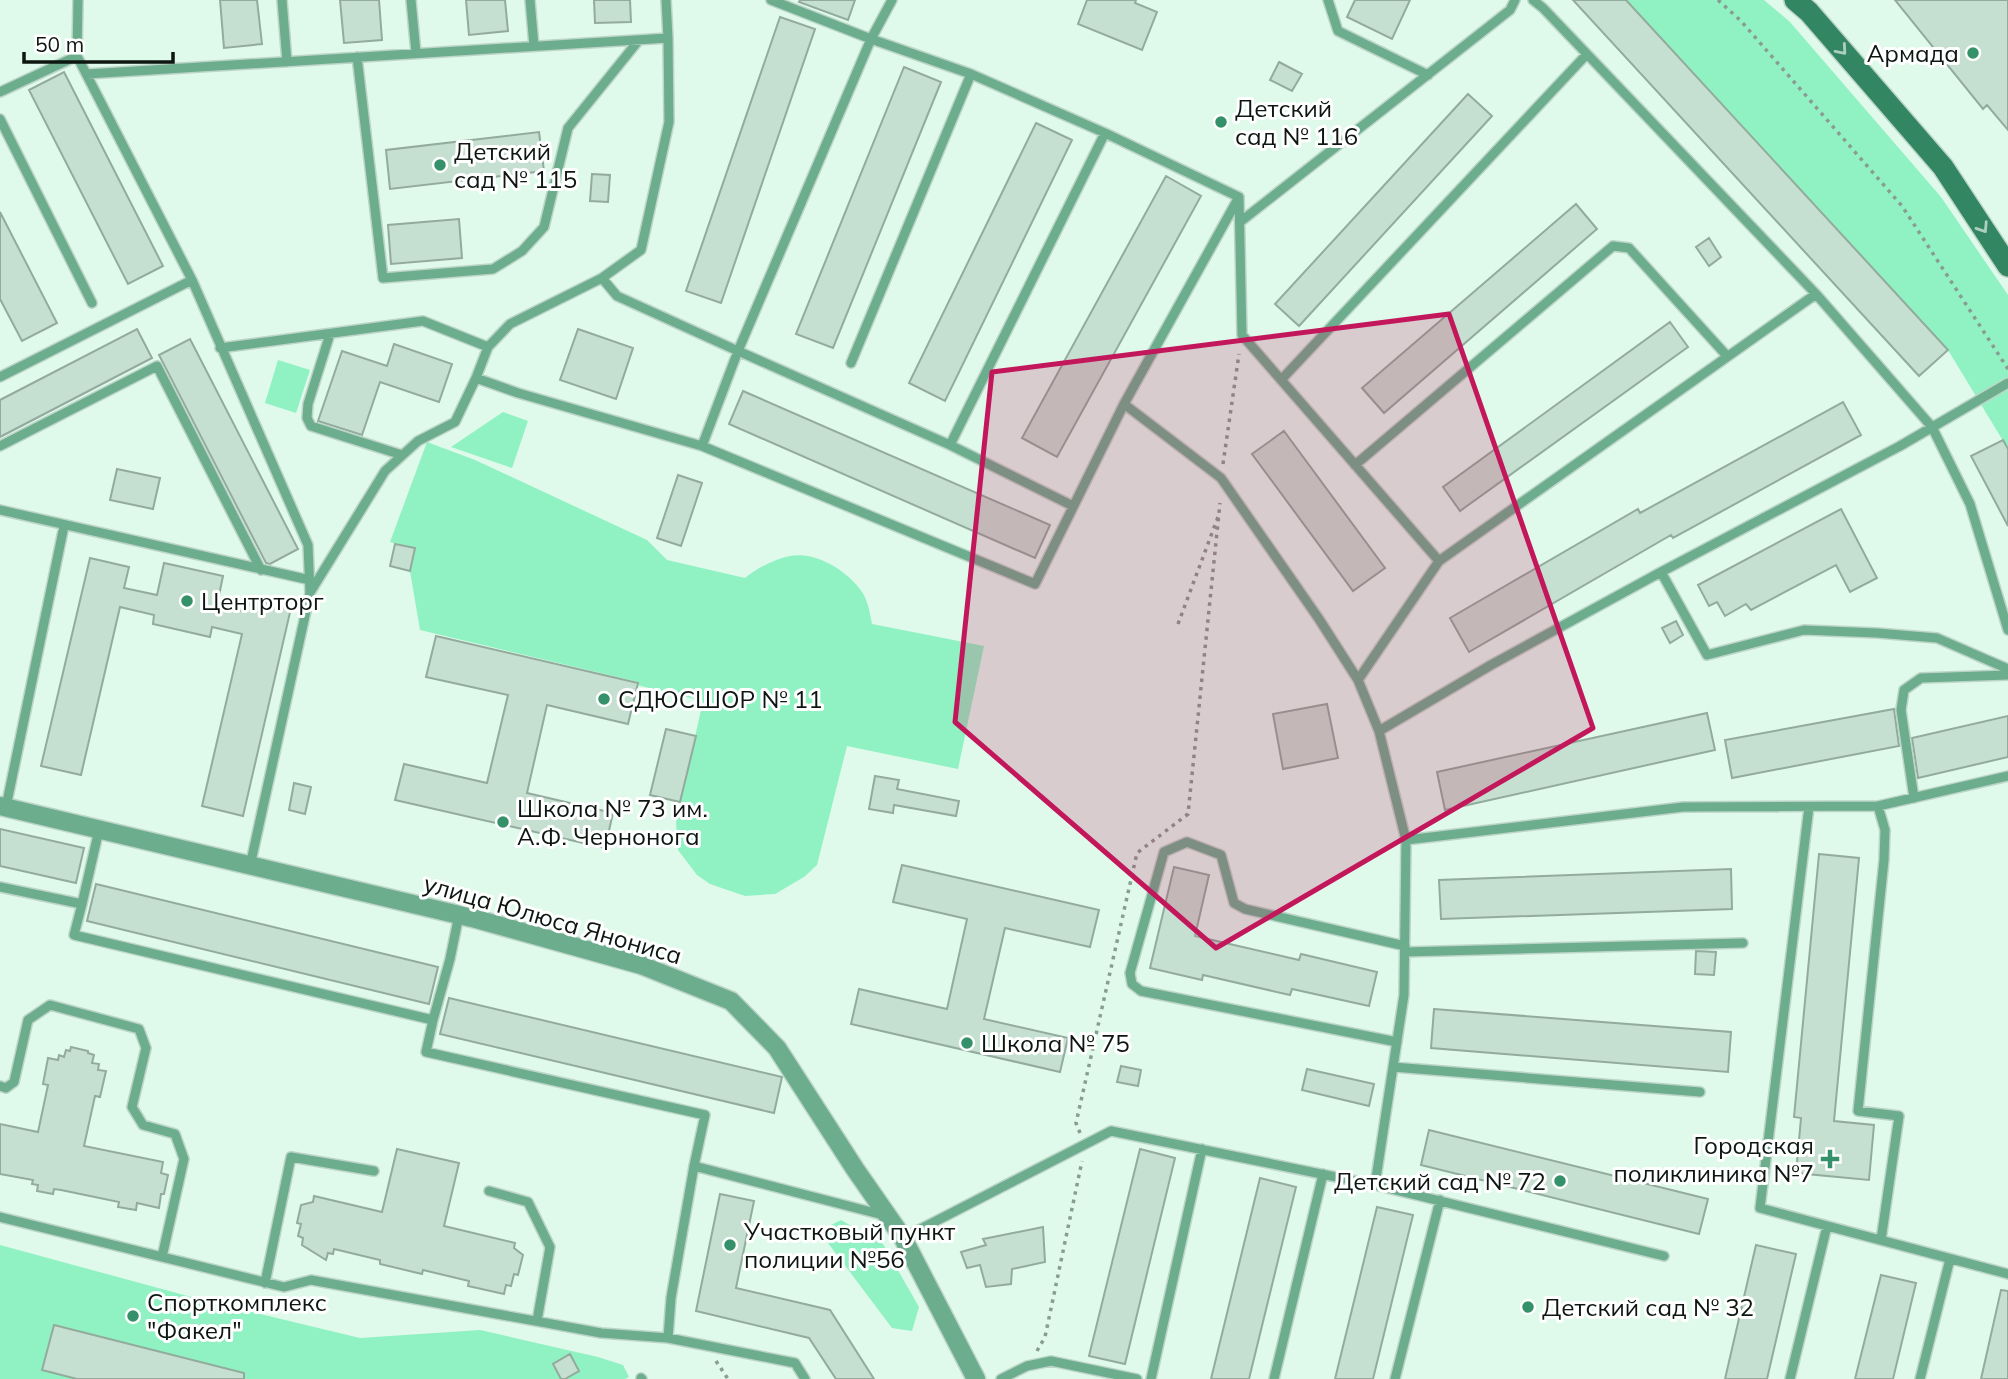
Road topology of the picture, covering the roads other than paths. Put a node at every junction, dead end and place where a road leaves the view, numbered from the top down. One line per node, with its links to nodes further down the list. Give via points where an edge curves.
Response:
1 (78, 0): 18 (lane)
2 (282, 0): 20 (lane)
3 (411, 0): 16 (lane)
4 (530, 0): 15 (lane)
5 (666, 0): 12 (lane)
6 (771, 0): 13 (lane)
7 (892, 0): 13 (lane)
8 (1328, 0): 23 (lane, via 1338,31)
9 (1515, 0): 23 (lane, via 1510,10)
10 (1533, 0): 17 (lane)
11 (1796, 0): 29 (street, one-way to 29, via 1943,167)
12 (668, 38): 14 (lane); 30 (lane, via 669,122 641,250)
13 (871, 39): 22 (lane); 37 (lane)
14 (639, 40): 15 (lane); 19 (lane, via 568,128 544,227 522,251 493,269 383,278)
15 (534, 46): 16 (lane)
16 (416, 53): 19 (lane)
17 (1587, 54): 32 (lane); 42 (lane)
18 (77, 56): 21 (lane); 24 (lane)
19 (357, 57): 20 (lane)
20 (287, 62): 21 (lane)
21 (87, 74): 31 (lane)
22 (971, 74): 26 (lane); 39 (lane)
23 (1428, 75): 28 (lane)
24 (0, 92)
25 (0, 119): 33 (lane)
26 (1105, 133): 27 (lane); 46 (lane)
27 (1239, 197): 28 (lane); 44 (lane)
28 (1240, 222): 42 (lane, via 1242,335)
29 (2008, 266)
30 (602, 278): 35 (lane, via 509,324); 37 (lane, via 617,296)
31 (192, 280): 36 (lane); 40 (lane)
32 (1816, 294): 38 (lane); 45 (lane)
33 (92, 303)
34 (330, 334): 35 (lane, via 423,321); 36 (lane); 49 (lane, via 308,404 311,426)
35 (488, 347): 41 (lane)
36 (220, 348): 57 (lane, via 307,545)
37 (738, 352): 46 (lane); 48 (lane)
38 (1727, 356): 50 (lane, via 1629,248 1613,246); 54 (lane)
39 (851, 363)
40 (0, 377)
41 (476, 378): 48 (lane); 49 (lane, via 455,422 418,441)
42 (1281, 380): 50 (lane)
43 (2008, 383): 45 (lane)
44 (1124, 404): 51 (lane); 62 (lane, via 1221,478)
45 (1931, 427): 56 (lane); 59 (lane, via 1970,504)
46 (950, 445): 51 (lane)
47 (0, 446): 55 (lane, via 156,366)
48 (702, 446): 51 (lane, via 1035,584)
49 (402, 456): 58 (lane, via 385,471)
50 (1355, 465): 54 (lane)
51 (1073, 506)
52 (0, 510): 53 (lane)
53 (64, 526): 55 (lane); 66 (lane)
54 (1439, 561): 62 (lane)
55 (261, 570): 57 (lane)
56 (1661, 572): 60 (lane, via 1707,655 1804,630 1877,633 1937,638); 63 (lane)
57 (310, 580): 58 (lane)
58 (310, 593): 71 (lane)
59 (2008, 629)
60 (2008, 669)
61 (2008, 675): 65 (lane, via 1921,678 1904,690 1902,710)
62 (1358, 680): 63 (lane)
63 (1379, 731): 70 (lane)
64 (2008, 776): 65 (lane)
65 (1914, 798): 67 (lane)
66 (3, 806): 69 (street, улица Юлюса Янониса)
67 (1878, 806): 68 (lane); 93 (lane, via 1885,830 1884,860 1857,1111 1899,1116)
68 (1809, 807): 70 (lane, via 1683,807); 91 (lane, via 1760,1208)
69 (99, 830): 71 (street, улица Юлюса Янониса); 73 (lane)
70 (1406, 840): 76 (lane)
71 (250, 866): 74 (street, улица Юлюса Янониса)
72 (0, 887): 73 (lane)
73 (82, 905): 77 (lane, via 75,935)
74 (459, 915): 77 (lane); 90 (street, улица Юлюса Янониса, via 641,965 731,1001 776,1048)
75 (1743, 943): 76 (lane)
76 (1405, 949): 78 (lane); 78 (lane, via 1245,909 1234,903 1221,855 1187,842 1164,852 1130,973 1132,984 1141,990)
77 (433, 1020): 83 (lane, via 426,1052 705,1115)
78 (1397, 1042): 79 (lane)
79 (1393, 1067): 81 (lane); 86 (lane)
80 (0, 1086): 95 (lane, via 15,1082 28,1020 50,1005 139,1029 146,1048 132,1107 144,1125 175,1134 184,1159)
81 (1700, 1092)
82 (1202, 1149): 85 (lane); 92 (lane, via 1111,1131); 105 (lane)
83 (694, 1166): 90 (lane); 100 (lane)
84 (374, 1171): 98 (lane, via 291,1157)
85 (1323, 1174): 86 (lane); 106 (lane)
86 (1375, 1185): 88 (lane)
87 (489, 1191): 99 (lane, via 528,1202 550,1247)
88 (1440, 1200): 94 (lane); 107 (lane)
89 (0, 1217): 95 (lane)
90 (888, 1217): 92 (street, улица Юлюса Янониса)
91 (1827, 1226): 93 (lane); 108 (lane)
92 (903, 1238): 102 (street, улица Юлюса Янониса)
93 (1881, 1240): 96 (lane)
94 (1664, 1256)
95 (162, 1257): 98 (lane)
96 (1951, 1259): 97 (lane); 109 (lane)
97 (2008, 1274)
98 (265, 1283): 99 (lane, via 284,1287 311,1280)
99 (537, 1321): 100 (lane, via 601,1333)
100 (668, 1338): 101 (lane, via 795,1363)
101 (805, 1379)
102 (976, 1379)
103 (1001, 1379): 104 (lane, via 1051,1361)
104 (1137, 1379)
105 (1151, 1379)
106 (1274, 1379)
107 (1395, 1379)
108 (1790, 1379)
109 (1920, 1379)

